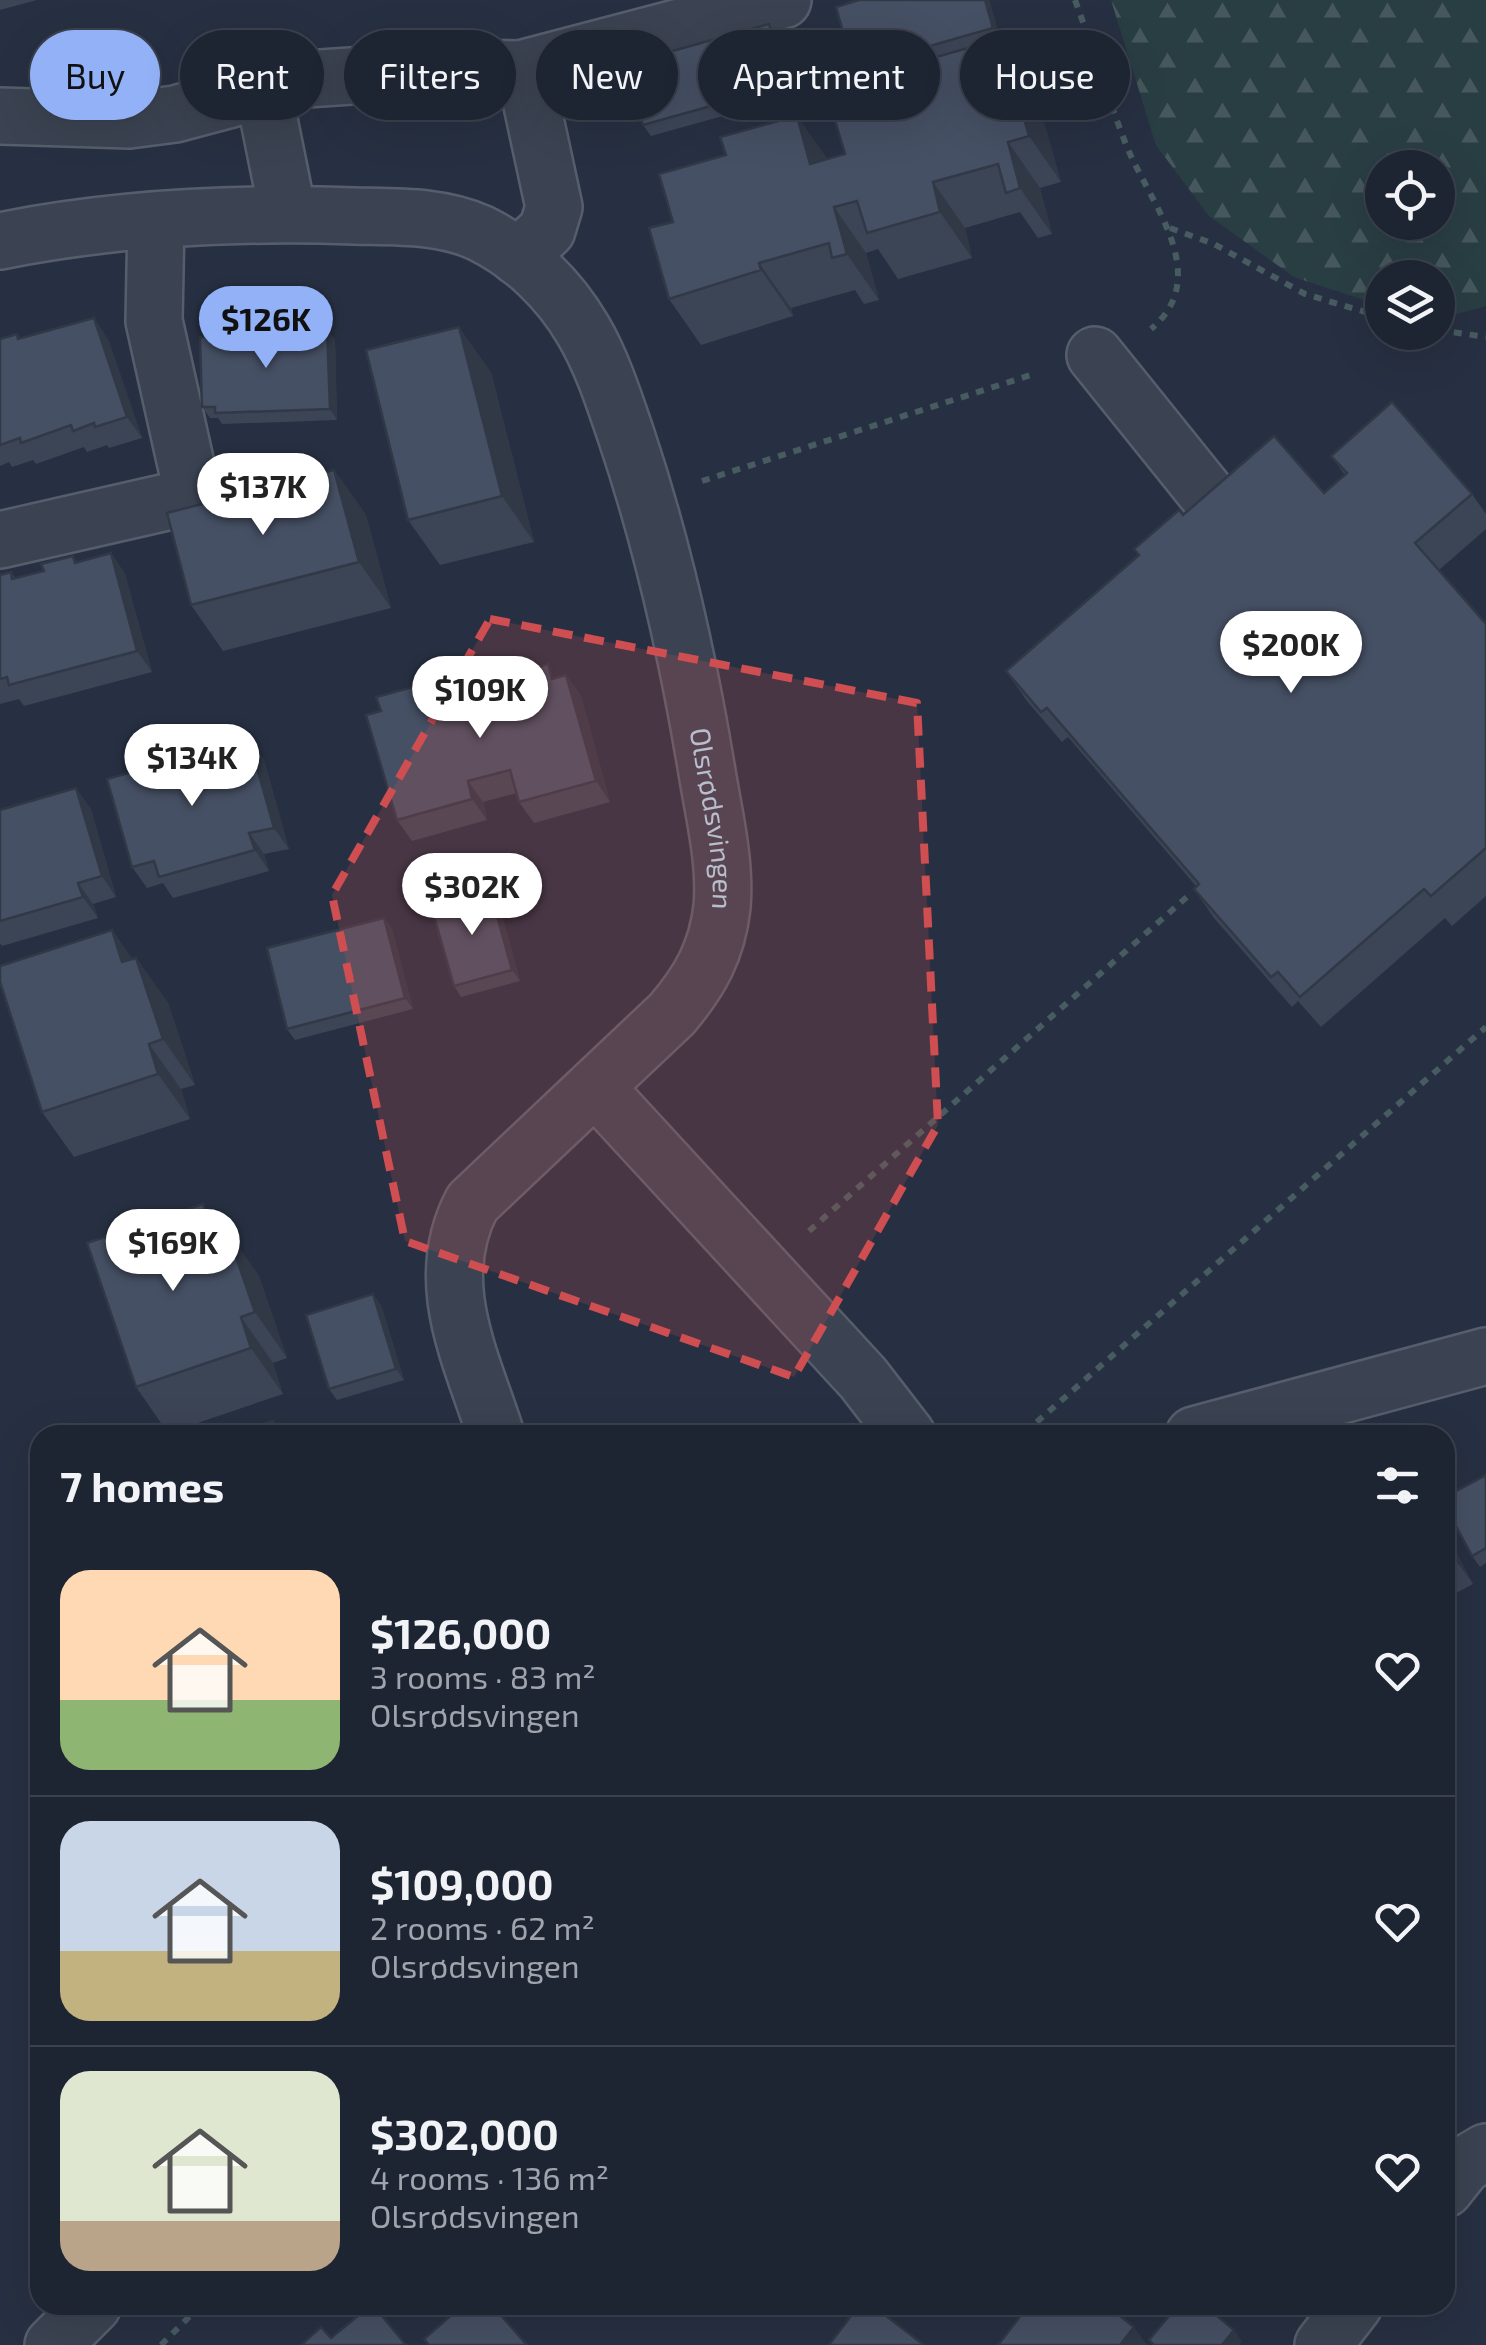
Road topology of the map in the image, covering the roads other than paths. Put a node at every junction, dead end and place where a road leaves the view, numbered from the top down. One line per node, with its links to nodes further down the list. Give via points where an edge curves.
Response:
1 (783, 0): 2 (street)
2 (520, 70): 3 (street); 10 (street, via 554,207 547,230)
3 (324, 78)
4 (180, 112): 5 (street, via 129,120)
5 (0, 116)
6 (269, 120): 7 (street)
7 (288, 214): 8 (street, Olsrødsvingen); 10 (street, Olsrødsvingen, via 428,218 478,232)
8 (156, 221): 9 (street, Olsrødsvingen); 13 (street, via 154,321 194,496)
9 (0, 242)
10 (518, 256): 14 (street, Olsrødsvingen, via 559,293 585,333 648,499 693,691 718,844 722,904 715,946 699,982)
11 (1095, 356): 12 (street)
12 (1223, 514)
13 (0, 540)
14 (595, 1087): 16 (street, Olsrødsvingen, via 472,1203 458,1230 454,1298); 17 (street)
15 (1486, 1356): 18 (street)
16 (493, 1425)
17 (899, 1425)
18 (1231, 1425)
19 (1486, 2152): 20 (street)
20 (1455, 2176)
21 (84, 2315): 23 (street)
22 (1346, 2315): 24 (street)
23 (52, 2345)
24 (1323, 2345)

